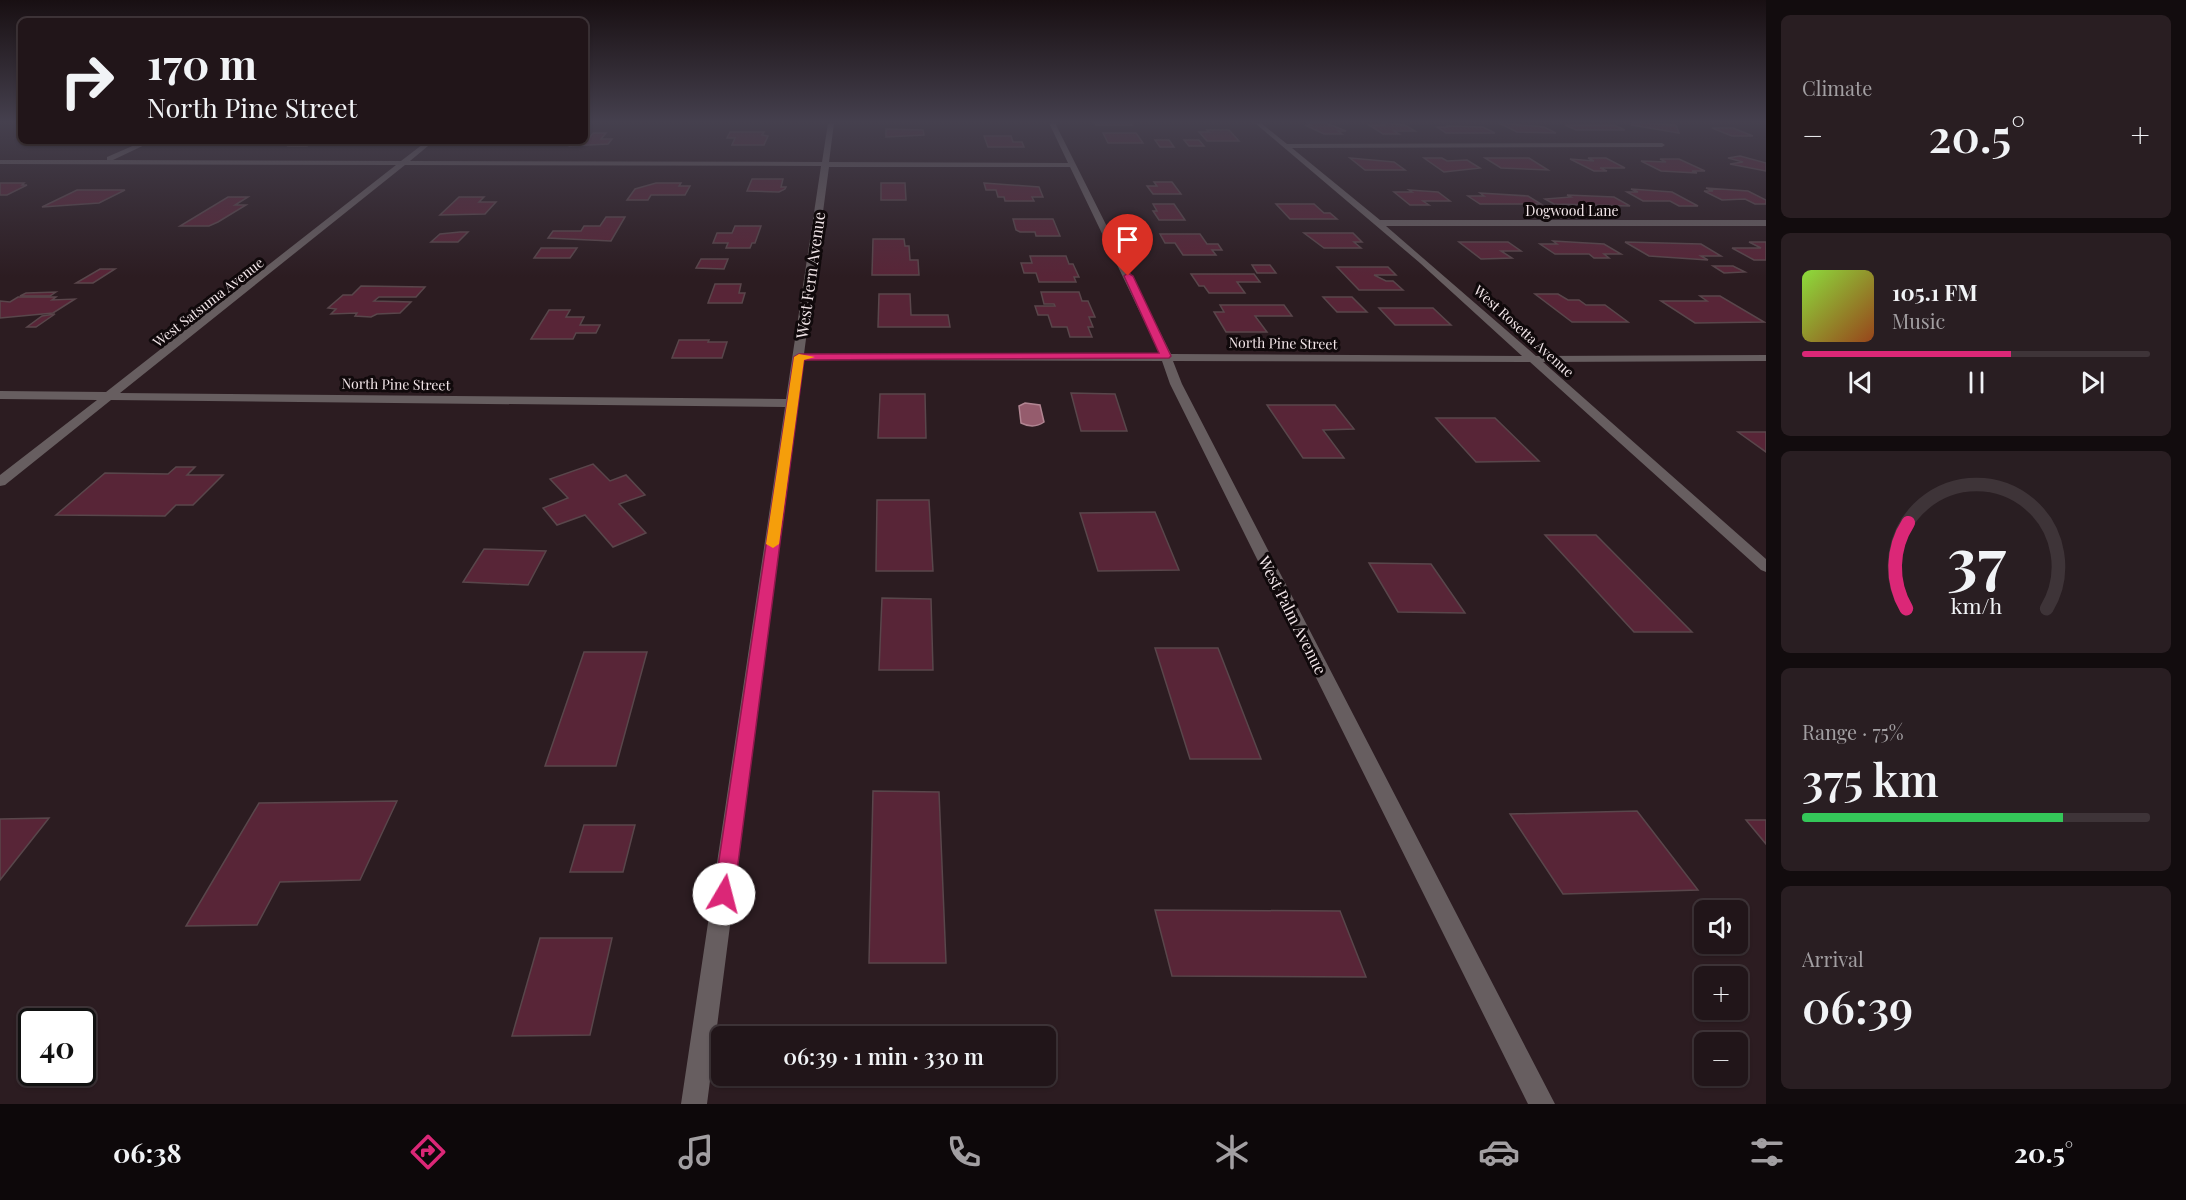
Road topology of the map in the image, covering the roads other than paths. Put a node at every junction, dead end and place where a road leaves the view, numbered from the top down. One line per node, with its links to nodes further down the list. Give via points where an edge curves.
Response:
1 (388, 175): 12 (street, West Satsuma Avenue)
2 (824, 175): 8 (street, West Fern Avenue)
3 (1077, 175): 7 (street, West Palm Avenue)
4 (1320, 175): 5 (street, West Rosetta Avenue)
5 (1377, 223): 6 (street, Dogwood Lane); 10 (street, West Rosetta Avenue)
6 (1766, 223)
7 (1166, 356): 8 (street, North Pine Street); 10 (street, North Pine Street); 17 (street, West Palm Avenue, via 1176,384)
8 (799, 357): 13 (street, West Fern Avenue)
9 (1766, 358): 10 (street, North Pine Street)
10 (1534, 360): 15 (street, West Rosetta Avenue)
11 (0, 395): 12 (street, North Pine Street)
12 (110, 397): 13 (street, North Pine Street); 14 (street, West Satsuma Avenue)
13 (792, 403): 16 (street, West Fern Avenue)
14 (0, 482)
15 (1766, 567)
16 (694, 1104)
17 (1542, 1104)

